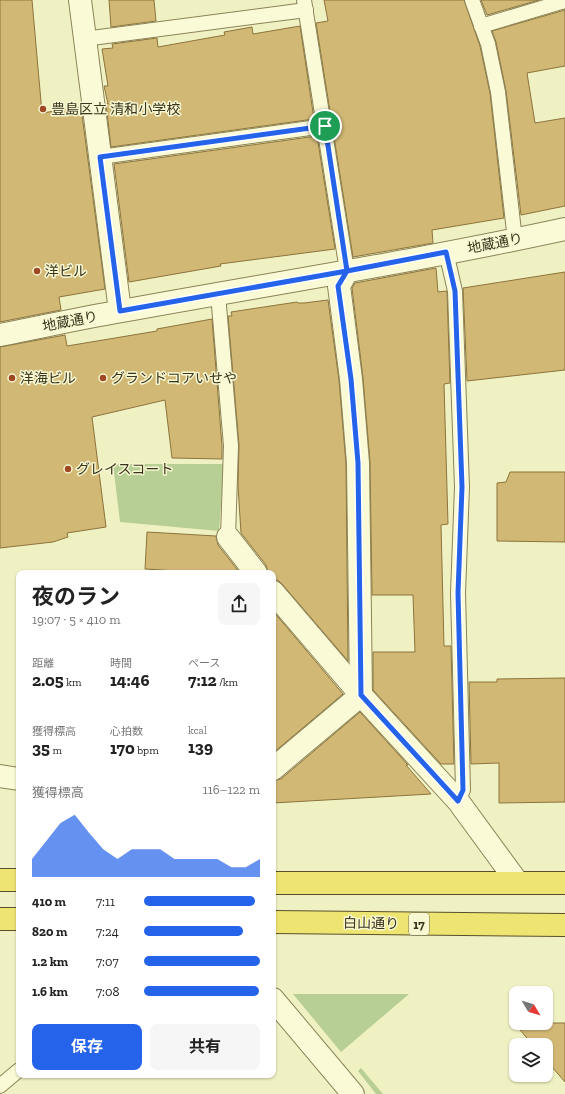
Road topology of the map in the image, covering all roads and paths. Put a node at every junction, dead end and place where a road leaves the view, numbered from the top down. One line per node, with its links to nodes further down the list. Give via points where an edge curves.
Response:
1 (80, 0): 6 (street)
2 (472, 0): 5 (lane)
3 (565, 1): 5 (lane)
4 (305, 5): 6 (lane); 7 (lane)
5 (481, 26): 10 (lane, via 488,44 498,92)
6 (84, 39): 8 (street)
7 (325, 126): 8 (lane); 12 (lane)
8 (100, 157): 14 (street)
9 (565, 229): 10 (street, 地蔵通り)
10 (515, 240): 11 (street, 地蔵通り)
11 (446, 252): 12 (street, 地蔵通り); 23 (lane, via 455,291 462,487 458,593 463,790)
12 (347, 271): 13 (street, 地蔵通り); 19 (street, via 338,286 351,379 358,463)
13 (218, 294): 14 (street, 地蔵通り); 16 (lane, via 231,446)
14 (120, 311): 15 (street, 地蔵通り)
15 (0, 335)
16 (228, 538): 17 (street)
17 (254, 570)
18 (276, 596): 19 (street)
19 (361, 695): 20 (street); 23 (street)
20 (276, 766)
21 (0, 776): 22 (street)
22 (16, 779)
23 (458, 801): 27 (street)
24 (0, 880): 25 (highway)
25 (16, 880)
26 (276, 883): 27 (highway)
27 (518, 883): 28 (highway)
28 (565, 883)
29 (0, 919): 30 (highway)
30 (16, 919)
31 (276, 922): 32 (highway, 白山通り / 17)
32 (565, 925)
33 (276, 1003): 36 (street)
34 (16, 1073): 35 (lane)
35 (0, 1086)
36 (353, 1094)

